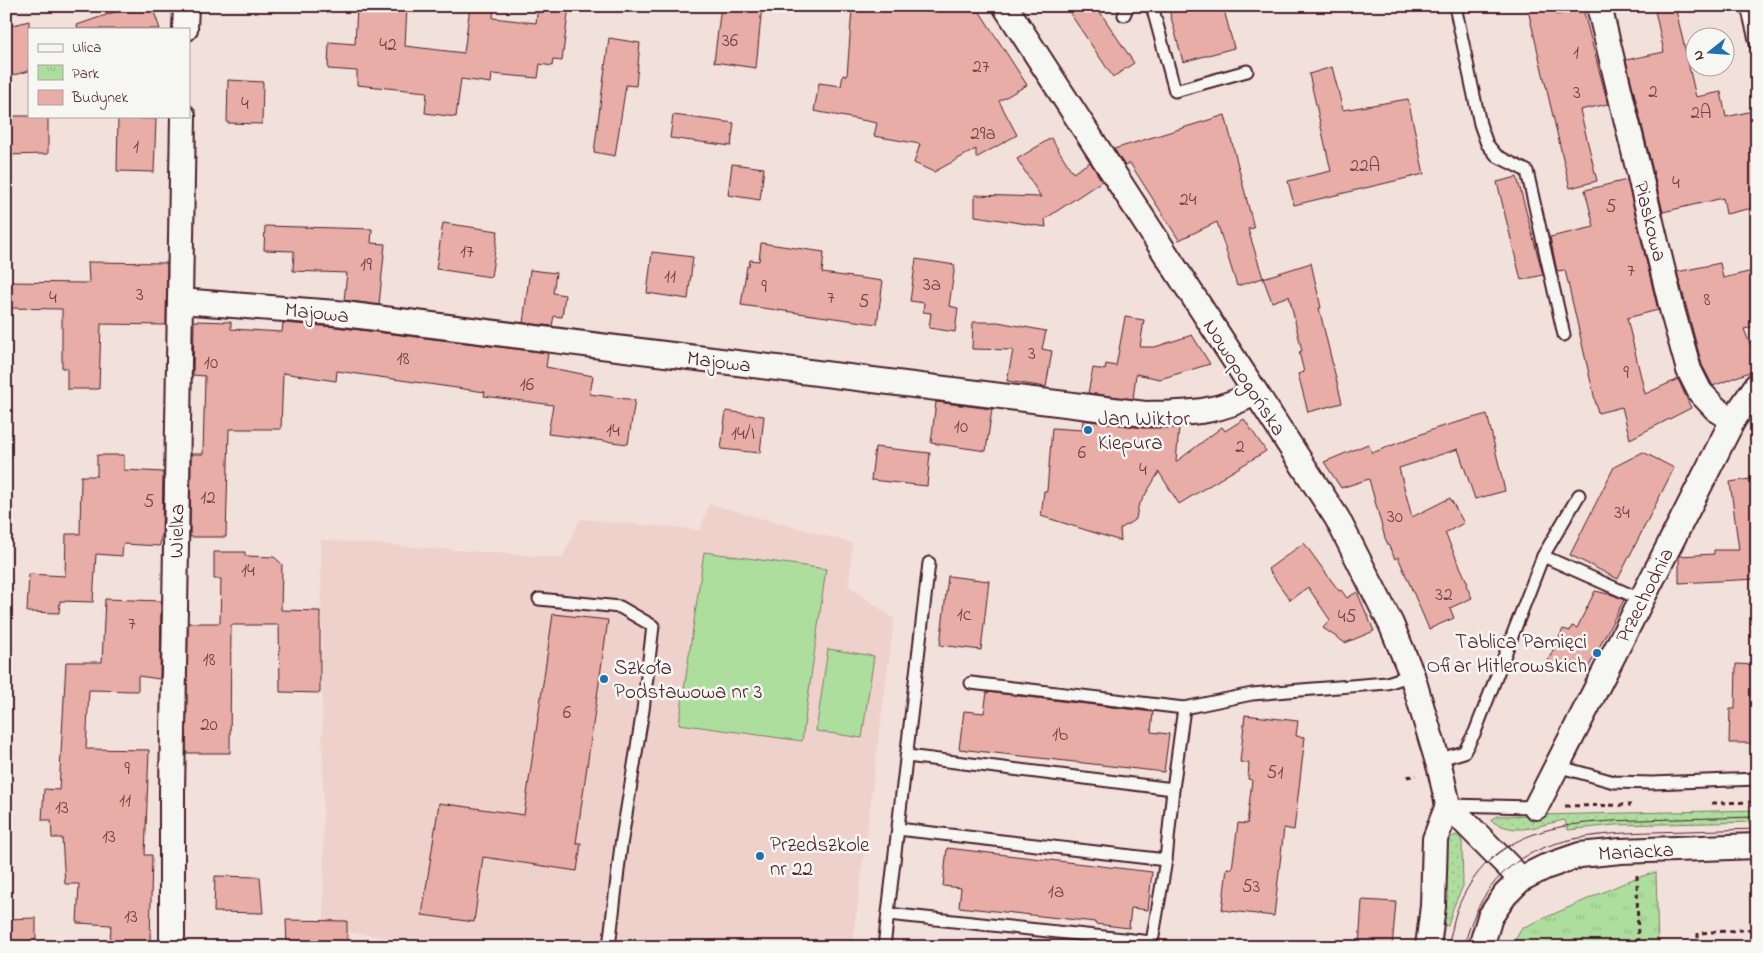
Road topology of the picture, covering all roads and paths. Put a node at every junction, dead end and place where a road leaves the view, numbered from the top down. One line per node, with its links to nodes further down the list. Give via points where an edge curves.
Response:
1 (186, 6): 7 (street)
2 (1005, 6): 14 (street, Nowopogońska)
3 (1152, 6): 9 (lane, via 1175,91)
4 (1455, 6): 12 (lane, via 1487,144 1497,156 1527,171)
5 (1599, 6): 15 (street, Piaskowa, via 1689,370 1700,392 1716,409)
6 (1747, 6): 8 (lane)
7 (185, 28)
8 (1757, 48)
9 (1247, 71)
10 (184, 118): 11 (street, Wielka)
11 (180, 301): 14 (street, Majowa, via 336,313 1145,414 1224,407); 38 (street, Wielka)
12 (1564, 335)
13 (1757, 386): 15 (street, Przechodnia)
14 (1254, 392): 21 (street, Nowopogońska, via 1337,518 1391,624)
15 (1733, 420): 20 (street, Przechodnia)
16 (1579, 495): 17 (lane)
17 (1543, 556): 20 (lane); 25 (lane, via 1475,732 1464,752)
18 (928, 563): 24 (lane)
19 (539, 599): 39 (lane, via 620,607 653,626 644,710)
20 (1642, 600): 26 (street, Przechodnia)
21 (1412, 675): 23 (lane, via 1387,683 1252,694); 25 (street, Nowopogońska)
22 (971, 683): 23 (lane)
23 (1184, 708): 28 (lane)
24 (907, 756): 28 (lane); 31 (lane)
25 (1438, 764): 29 (street, Nowopogońska)
26 (1558, 766): 27 (lane, via 1614,782); 30 (street, Przechodnia)
27 (1757, 778)
28 (1173, 789): 33 (lane)
29 (1448, 805): 30 (lane); 35 (street); 41 (street, via 1435,839)
30 (1536, 807)
31 (898, 829): 33 (lane); 36 (lane)
32 (1757, 846): 35 (street, Mariacka, via 1580,855 1545,867)
33 (1166, 860): 36 (lane, via 1152,942)
34 (1637, 870): 43 (path)
35 (1521, 880): 42 (street, via 1490,916)
36 (888, 914): 40 (lane)
37 (1757, 929): 44 (path, via 1698,933)
38 (172, 947)
39 (608, 947)
40 (884, 947)
41 (1428, 947)
42 (1481, 947)
43 (1638, 947)
44 (1698, 947)

